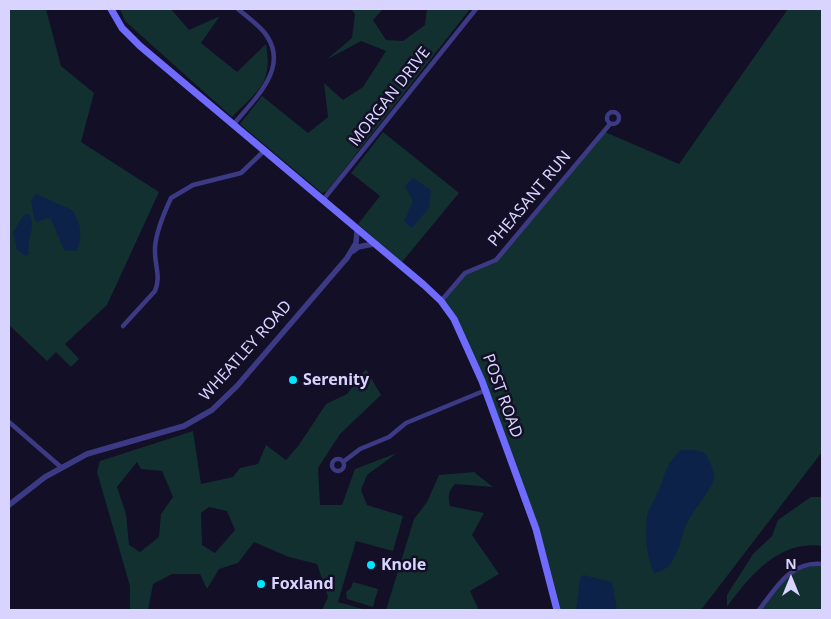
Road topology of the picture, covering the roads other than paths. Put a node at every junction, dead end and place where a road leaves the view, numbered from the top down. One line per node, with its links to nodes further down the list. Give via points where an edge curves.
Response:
1 (111, 9): 5 (main road, via 132,38)
2 (238, 9): 5 (street, via 267,36 273,63 267,84)
3 (476, 9): 7 (street, MORGAN DRIVE)
4 (610, 124): 11 (street, PHEASANT RUN, via 496,260 465,273)
5 (233, 125): 6 (main road)
6 (264, 151): 7 (main road); 12 (street, via 240,173 193,185 171,198 155,245 157,286)
7 (323, 200): 8 (main road)
8 (357, 231): 9 (main road, POST ROAD); 10 (street, WHEATLEY ROAD)
9 (373, 244): 10 (street, WHEATLEY ROAD, via 358,247); 11 (main road, POST ROAD)
10 (351, 253): 16 (street, WHEATLEY ROAD, via 237,386 212,410 184,426 107,447)
11 (441, 301): 13 (main road, POST ROAD, via 465,338)
12 (123, 326)
13 (486, 390): 15 (street, via 406,423 389,437 360,449); 19 (main road, POST ROAD, via 536,530)
14 (9, 422): 16 (street)
15 (343, 462)
16 (62, 468): 17 (street, WHEATLEY ROAD)
17 (9, 505)
18 (822, 564): 20 (street, via 810,564 790,572)
19 (557, 610)
20 (759, 610)

